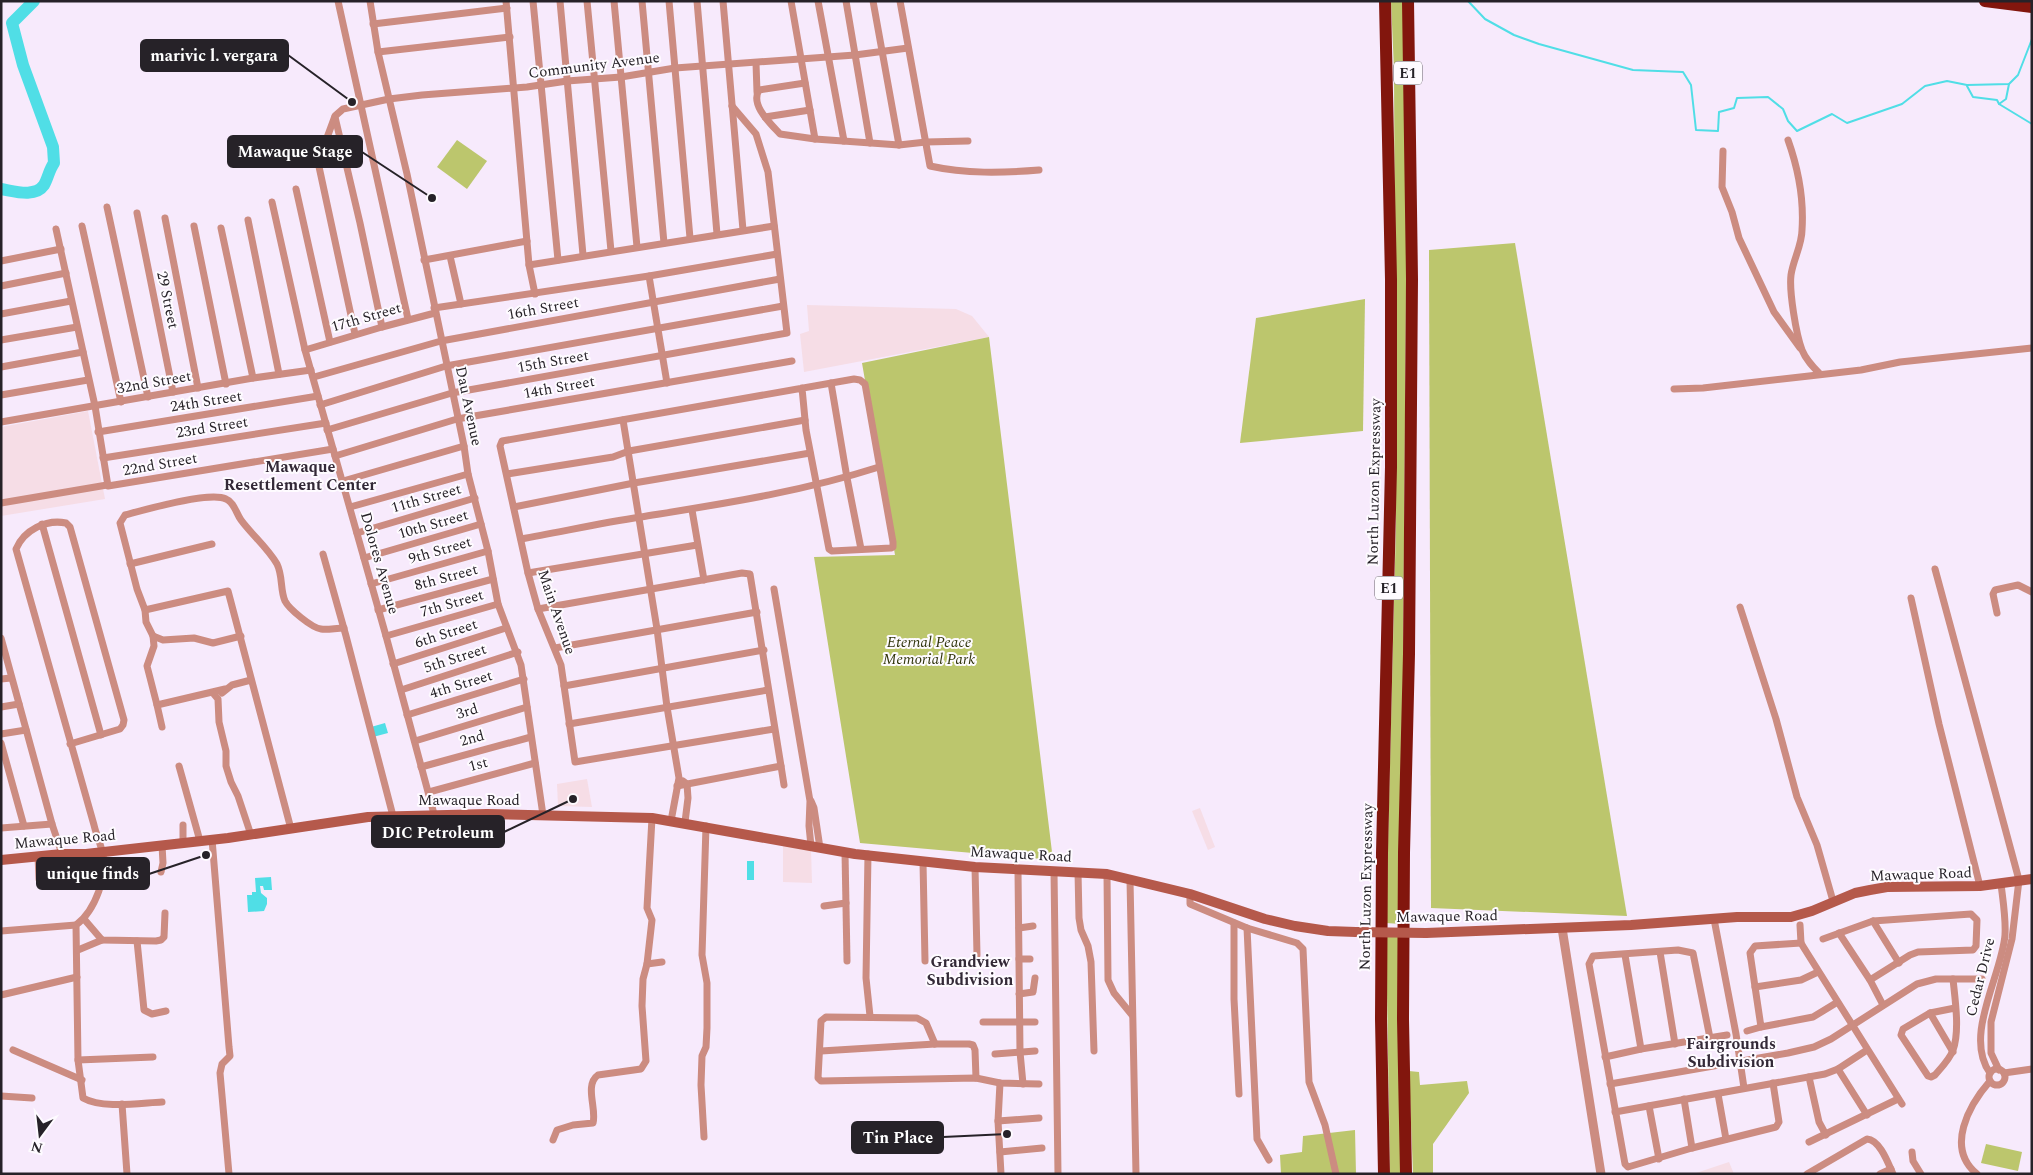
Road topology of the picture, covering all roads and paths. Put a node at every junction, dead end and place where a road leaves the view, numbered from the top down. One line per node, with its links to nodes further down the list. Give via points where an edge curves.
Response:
1 (338, 1): 42 (street)
2 (370, 1): 21 (street, Dau Avenue)
3 (533, 1): 38 (street)
4 (560, 1): 36 (street)
5 (587, 1): 35 (street)
6 (614, 1): 34 (street)
7 (642, 1): 33 (street)
8 (669, 1): 32 (street)
9 (697, 1): 31 (street)
10 (723, 1): 30 (street)
11 (791, 1): 28 (street)
12 (818, 1): 27 (street)
13 (846, 1): 26 (street)
14 (873, 1): 25 (street)
15 (900, 1): 23 (street)
16 (1385, 1): 379 (highway, North Luzon Expressway / E1, via 1391,467 1382,853)
17 (1408, 1): 380 (highway, E1, via 1412,279 1404,853)
18 (1985, 1): 20 (highway)
19 (507, 4): 21 (street); 22 (street)
20 (2032, 7)
21 (373, 24): 24 (street, Dau Avenue)
22 (510, 37): 24 (street); 39 (street)
23 (908, 48): 25 (street, Community Avenue); 52 (street)
24 (378, 52): 41 (street, Dau Avenue)
25 (881, 52): 26 (street, Community Avenue); 53 (street)
26 (855, 55): 27 (street, Community Avenue); 51 (street)
27 (827, 57): 28 (street, Community Avenue); 48 (street)
28 (801, 59): 29 (street, Community Avenue); 37 (street)
29 (756, 63): 30 (street, Community Avenue); 40 (street)
30 (728, 66): 31 (street, Community Avenue); 43 (street)
31 (702, 67): 32 (street, Community Avenue); 68 (street)
32 (675, 68): 33 (street, Community Avenue); 69 (street)
33 (648, 73): 34 (street, Community Avenue); 71 (street)
34 (621, 77): 35 (street, Community Avenue); 72 (street)
35 (595, 78): 36 (street, Community Avenue); 74 (street)
36 (567, 81): 38 (street, Community Avenue); 77 (street)
37 (805, 83): 40 (street); 44 (street)
38 (541, 84): 39 (street, Community Avenue); 79 (street)
39 (513, 88): 41 (street, Community Avenue); 70 (street)
40 (757, 92): 46 (street, via 758,103)
41 (389, 99): 42 (street, Community Avenue); 78 (street, Dau Avenue)
42 (361, 105): 45 (street, Community Avenue, via 343,109); 93 (street)
43 (732, 106): 64 (street, via 756,134 763,153); 67 (street)
44 (810, 110): 46 (street); 47 (street)
45 (335, 116): 95 (street); 97 (street, via 318,162)
46 (765, 116): 47 (street, via 780,134)
47 (815, 139): 48 (street)
48 (844, 140): 51 (street)
49 (1788, 140): 103 (street, via 1796,162 1802,210 1802,232 1790,283)
50 (968, 141): 52 (street)
51 (870, 142): 53 (street)
52 (926, 142): 53 (street); 55 (street, via 930,166 1003,173)
53 (899, 146)
54 (1723, 151): 103 (street, via 1722,187 1739,238 1774,312)
55 (1039, 170)
56 (296, 189): 100 (street)
57 (272, 202): 102 (street, Dolores Avenue)
58 (107, 207): 124 (street)
59 (137, 213): 120 (street, 29 Street)
60 (165, 218): 117 (street)
61 (248, 220): 109 (street)
62 (82, 226): 125 (street)
63 (194, 226): 116 (street)
64 (774, 226): 67 (street); 75 (street)
65 (221, 228): 112 (street)
66 (56, 229): 73 (street)
67 (743, 230): 68 (street)
68 (717, 234): 69 (street)
69 (690, 238): 71 (street)
70 (527, 241): 76 (street); 81 (street)
71 (664, 243): 72 (street)
72 (637, 247): 74 (street)
73 (61, 249): 80 (street); 82 (street)
74 (611, 251): 77 (street)
75 (778, 254): 83 (street, 17th Street); 84 (street)
76 (450, 256): 78 (street); 89 (street)
77 (583, 256): 79 (street)
78 (424, 260): 91 (street, Dau Avenue)
79 (558, 260): 81 (street)
80 (1, 261)
81 (529, 265): 86 (street)
82 (66, 274): 85 (street); 87 (street)
83 (649, 276): 86 (street, 17th Street); 88 (street)
84 (780, 279): 88 (street, 16th Street); 90 (street)
85 (1, 286)
86 (534, 294): 89 (street, 17th Street)
87 (72, 301): 92 (street); 94 (street)
88 (653, 302): 96 (street); 99 (street, 16th Street)
89 (461, 304): 91 (street, 17th Street)
90 (783, 306): 96 (street); 105 (street, 15th Street, via 787,333)
91 (435, 311): 93 (street, 17th Street); 99 (street, Dau Avenue)
92 (1, 314)
93 (408, 319): 95 (street, 17th Street)
94 (77, 327): 98 (street); 104 (street)
95 (382, 327): 97 (street, 17th Street)
96 (657, 330): 105 (street); 107 (street)
97 (356, 334): 100 (street, 17th Street)
98 (1, 340)
99 (440, 341): 107 (street, Dau Avenue); 110 (street, 16th Street)
100 (330, 342): 102 (street, 17th Street)
101 (2032, 348): 111 (street)
102 (305, 350): 110 (street, Dolores Avenue)
103 (1802, 350): 111 (street)
104 (83, 352): 108 (street); 113 (street)
105 (662, 355): 114 (street); 121 (street, 15th Street)
106 (792, 361): 114 (street, 14th Street)
107 (446, 366): 121 (street, Dau Avenue); 126 (street)
108 (1, 367)
109 (279, 374): 110 (street, 32nd Street); 112 (street, 32nd Street)
110 (312, 374): 123 (street, Dolores Avenue)
111 (1820, 374): 119 (street)
112 (253, 378): 116 (street, 32nd Street)
113 (88, 380): 122 (street); 127 (street)
114 (668, 383): 128 (street, 14th Street)
115 (831, 383): 118 (street); 139 (street, via 854,379 865,384); 142 (street)
116 (226, 384): 117 (street, 32nd Street)
117 (198, 388): 120 (street, 32nd Street)
118 (802, 388): 129 (street); 130 (street)
119 (1674, 389)
120 (174, 392): 124 (street, 32nd Street)
121 (452, 393): 128 (street, Dau Avenue); 132 (street, 15th Street)
122 (1, 395)
123 (318, 396): 126 (street, Dolores Avenue); 133 (street, 24th Street)
124 (148, 397): 125 (street, 32nd Street)
125 (121, 402): 127 (street, 32nd Street)
126 (320, 405): 132 (street, Dolores Avenue)
127 (95, 406): 131 (street, 32nd Street); 133 (street)
128 (457, 419): 134 (street, Dau Avenue); 136 (street, 14th Street)
129 (622, 420): 135 (street); 141 (street, Main Avenue, via 502,441 500,446)
130 (805, 420): 135 (street); 137 (street)
131 (1, 422)
132 (326, 426): 136 (street, Dolores Avenue); 138 (street, 23rd Street)
133 (98, 432): 138 (street)
134 (464, 446): 140 (street, Dau Avenue); 143 (street)
135 (628, 451): 141 (street, via 613,457); 144 (street)
136 (334, 453): 143 (street, Dolores Avenue); 146 (street, 22nd Street)
137 (810, 453): 144 (street); 145 (street)
138 (103, 458): 146 (street)
139 (879, 467): 142 (street); 159 (street, via 893,547)
140 (468, 474): 147 (street, Dau Avenue); 150 (street)
141 (508, 474): 149 (street, Main Avenue)
142 (847, 478): 145 (street); 159 (street)
143 (343, 481): 150 (street, Dolores Avenue)
144 (634, 483): 149 (street); 152 (street)
145 (818, 485): 151 (street); 159 (street, via 829,549)
146 (109, 486): 148 (street, 22nd Street)
147 (475, 498): 154 (street, Dau Avenue); 155 (street, 11th Street)
148 (1, 503)
149 (514, 507): 156 (street, Main Avenue)
150 (350, 508): 155 (street, Dolores Avenue)
151 (692, 510): 152 (street); 158 (street)
152 (639, 517): 156 (street); 161 (street)
153 (42, 524): 213 (street); 213 (street, via 51,521 66,523 70,527 124,720 120,729); 217 (street, via 32,530 16,549)
154 (481, 524): 160 (street, Dau Avenue); 163 (street, 10th Street)
155 (356, 533): 163 (street, Dolores Avenue)
156 (521, 539): 166 (street, Main Avenue)
157 (212, 544): 164 (street)
158 (696, 545): 161 (street); 168 (street)
159 (862, 549)
160 (488, 551): 167 (street, Dau Avenue); 169 (street, 9th Street)
161 (645, 552): 166 (street); 171 (street)
162 (323, 554): 181 (street)
163 (364, 558): 169 (street, Dolores Avenue)
164 (130, 564): 177 (street); 181 (street, via 120,523 125,515 180,501 226,499 276,562 286,603 312,626)
165 (1935, 569): 261 (street)
166 (528, 573): 176 (street, Main Avenue)
167 (493, 579): 174 (street, Dau Avenue); 178 (street, 8th Street)
168 (704, 580): 171 (street); 179 (street, via 750,574)
169 (370, 584): 178 (street, Dolores Avenue)
170 (774, 589): 244 (street, via 810,801 809,826)
171 (651, 590): 176 (street); 183 (street)
172 (2032, 592): 180 (street, via 2018,585 1995,590)
173 (1911, 598): 263 (street)
174 (498, 604): 182 (street, Dau Avenue); 186 (street, 7th Street)
175 (1740, 607): 265 (street, via 1797,797 1817,845)
176 (538, 609): 188 (street, Main Avenue)
177 (145, 610): 184 (street, via 146,622); 185 (street, via 228,590)
178 (378, 610): 186 (street, Dolores Avenue)
179 (757, 612): 183 (street); 189 (street)
180 (1997, 613)
181 (344, 628): 229 (street)
182 (506, 628): 190 (street, Dau Avenue); 192 (street, 6th Street)
183 (658, 629): 188 (street); 193 (street)
184 (153, 636): 185 (street, via 163,640 194,638 207,643); 203 (street, via 154,646 147,666)
185 (241, 636): 196 (street)
186 (386, 636): 192 (street, Dolores Avenue)
187 (1, 638): 191 (street)
188 (555, 648): 198 (street, Main Avenue)
189 (764, 650): 193 (street); 200 (street)
190 (518, 652): 197 (street, Dau Avenue); 199 (street, 5th Street)
191 (3, 653): 194 (street)
192 (393, 664): 199 (street, Dolores Avenue)
193 (663, 668): 198 (street); 206 (street)
194 (11, 678): 195 (street); 202 (street)
195 (1, 679)
196 (251, 680): 201 (street, via 232,685); 238 (street)
197 (524, 680): 205 (street, Dau Avenue); 207 (street, 4th Street)
198 (564, 686): 208 (street, Main Avenue)
199 (401, 690): 207 (street, Dolores Avenue)
200 (768, 690): 206 (street); 210 (street)
201 (215, 696): 203 (street, via 189,696); 239 (street, via 230,782)
202 (19, 704): 204 (street); 211 (street)
203 (157, 705): 209 (street)
204 (1, 707)
205 (527, 707): 214 (street, Dau Avenue); 215 (street, 3rd)
206 (667, 707): 208 (street); 218 (street)
207 (407, 715): 215 (street, Dolores Avenue)
208 (569, 724): 218 (street, Main Avenue, via 577,763)
209 (162, 727)
210 (774, 729): 218 (street); 221 (street)
211 (26, 730): 212 (street); 233 (street)
212 (1, 734)
213 (101, 735): 217 (street)
214 (531, 737): 219 (street, Dau Avenue); 222 (street, 2nd)
215 (415, 741): 222 (street, Dolores Avenue)
216 (1, 743): 235 (street)
217 (70, 744): 245 (street)
218 (674, 745): 223 (street)
219 (535, 763): 226 (street, 1st); 228 (street, Dau Avenue)
220 (179, 766): 241 (street)
221 (781, 766): 224 (street); 225 (street)
222 (421, 767): 226 (street, Dolores Avenue)
223 (678, 782): 224 (street); 231 (street)
224 (686, 784): 232 (street)
225 (784, 785)
226 (429, 792): 227 (street, Dolores Avenue)
227 (434, 814): 228 (main road, Mawaque Road); 229 (main road, Mawaque Road)
228 (543, 815): 230 (main road, Mawaque Road)
229 (393, 816): 238 (main road, Mawaque Road, via 347,819)
230 (652, 818): 231 (main road, Mawaque Road); 295 (street, via 647,908 652,920)
231 (671, 821): 232 (main road, Mawaque Road)
232 (685, 822): 236 (main road, Mawaque Road)
233 (52, 824): 235 (street); 247 (street)
234 (183, 825): 242 (street)
235 (24, 826): 237 (street)
236 (706, 826): 244 (main road, Mawaque Road); 362 (street, via 702,955 707,983 708,1028 700,1085)
237 (1, 828)
238 (292, 829): 239 (main road, Mawaque Road)
239 (251, 835): 240 (main road, Mawaque Road)
240 (212, 839): 241 (main road, Mawaque Road); 374 (street, via 230,1056 222,1064 220,1073)
241 (200, 840): 242 (main road, Mawaque Road)
242 (183, 842): 243 (main road, Mawaque Road)
243 (162, 845): 245 (main road, Mawaque Road); 255 (street)
244 (815, 847): 246 (main road, Mawaque Road)
245 (102, 852): 247 (main road, Mawaque Road); 269 (street, via 102,878)
246 (845, 852): 248 (main road, Mawaque Road); 266 (street)
247 (62, 854): 249 (main road, Mawaque Road)
248 (868, 854): 251 (main road, Mawaque Road); 311 (street, via 866,978)
249 (38, 856): 250 (main road, Mawaque Road); 258 (street)
250 (1, 860)
251 (923, 862): 252 (main road, Mawaque Road); 292 (street)
252 (974, 867): 253 (main road, Mawaque Road); 287 (street)
253 (1018, 870): 254 (main road, Mawaque Road); 276 (street)
254 (1054, 871): 256 (main road, Mawaque Road); 376 (street)
255 (161, 872)
256 (1078, 872): 257 (main road, Mawaque Road); 327 (street, via 1079,918 1090,962)
257 (1107, 874): 260 (main road, Mawaque Road); 310 (street, via 1108,980)
258 (39, 879)
259 (2032, 879): 261 (main road, Mawaque Road)
260 (1130, 880): 264 (main road, Mawaque Road); 310 (street)
261 (2019, 880): 262 (main road, Mawaque Road); 337 (street, Cedar Drive, via 2012,939 1991,1022 1992,1052)
262 (2001, 884): 263 (main road, Mawaque Road); 338 (street, Cedar Drive, via 2005,936 1983,1021 1982,1038 1984,1065)
263 (1980, 886): 265 (main road, Mawaque Road, via 1887,887)
264 (1190, 894): 272 (street, via 1190,904); 278 (main road, Mawaque Road, bridge, via 1266,919 1328,931 1426,933)
265 (1833, 901): 270 (main road, Mawaque Road, via 1791,917)
266 (846, 903): 267 (street); 291 (street)
267 (824, 906)
268 (165, 913): 283 (street, via 166,930 162,940)
269 (84, 919): 273 (street); 282 (street)
270 (1714, 919): 278 (main road, Mawaque Road); 334 (street)
271 (1873, 921): 280 (street); 294 (street); 294 (street, via 1976,916 1976,946 1973,950 1918,952)
272 (1234, 923): 277 (street); 349 (street)
273 (76, 925): 279 (street); 285 (street)
274 (1800, 925): 284 (street)
275 (1033, 926): 276 (street)
276 (1019, 928): 289 (street)
277 (1247, 928): 371 (street, via 1257,1139); 378 (street, via 1297,943 1304,949 1309,1082)
278 (1562, 928): 381 (street)
279 (1, 931)
280 (1839, 933): 281 (street); 300 (street)
281 (1823, 939)
282 (102, 940): 283 (street); 285 (street)
283 (137, 941): 308 (street, via 144,1010 152,1014)
284 (1801, 943): 296 (street); 302 (street, via 1755,946 1750,953)
285 (78, 950): 297 (street)
286 (1660, 952): 288 (street); 319 (street, via 1689,951 1694,955); 321 (street)
287 (977, 955)
288 (1625, 955): 322 (street); 332 (street, via 1592,956 1589,964)
289 (1018, 959): 290 (street); 303 (street)
290 (1030, 959)
291 (847, 961)
292 (925, 961)
293 (662, 962): 295 (street)
294 (1899, 963): 300 (street)
295 (647, 964): 363 (street, via 642,1006 644,1066 594,1078 593,1123 558,1130)
296 (1818, 972): 302 (street, via 1801,980); 305 (street)
297 (77, 977): 304 (street); 333 (street)
298 (1035, 978): 303 (street, via 1033,992)
299 (1953, 979): 301 (street); 306 (street, via 1917,984); 307 (street)
300 (1870, 980): 306 (street)
301 (1982, 980)
302 (1755, 987): 316 (street)
303 (1019, 994): 312 (street)
304 (1, 995)
305 (1836, 1003): 315 (street); 316 (street, via 1813,1017)
306 (1883, 1005): 315 (street)
307 (1955, 1008): 309 (street); 329 (street)
308 (166, 1011)
309 (1930, 1013): 329 (street); 329 (street, via 1903,1029 1902,1035 1928,1076 1935,1075)
310 (1132, 1015): 377 (street)
311 (870, 1016): 320 (street, via 923,1020); 325 (street, via 823,1018)
312 (1020, 1021): 313 (street); 314 (street); 328 (street)
313 (983, 1022)
314 (1035, 1022)
315 (1852, 1026): 324 (street); 334 (street, via 1814,1047)
316 (1761, 1027): 317 (street)
317 (1747, 1031)
318 (1726, 1035): 319 (street)
319 (1710, 1038): 321 (street)
320 (935, 1044): 325 (street); 339 (street, via 973,1045)
321 (1675, 1044): 322 (street)
322 (1641, 1049): 332 (street)
323 (13, 1050): 341 (street)
324 (1867, 1050): 335 (street); 358 (street, via 1900,1102)
325 (821, 1051): 339 (street, via 818,1078 821,1082)
326 (1036, 1051): 328 (street)
327 (1094, 1051)
328 (1020, 1052): 330 (street); 345 (street)
329 (1953, 1052)
330 (995, 1054)
331 (153, 1057): 333 (street)
332 (1605, 1057): 347 (street)
333 (78, 1060): 341 (street)
334 (1740, 1061): 347 (street); 348 (street)
335 (1838, 1069): 340 (street); 358 (street)
336 (2032, 1069): 337 (street)
337 (2004, 1072): 338 (street, via 1994,1070); 342 (street, via 2002,1084)
338 (1990, 1073): 342 (street)
339 (976, 1078): 343 (street)
340 (1809, 1078): 344 (street); 361 (street, via 1817,1115)
341 (82, 1080): 355 (street, via 83,1098 89,1102)
342 (1990, 1081): 385 (street, via 1971,1108 1962,1129 1964,1154 1970,1168)
343 (1000, 1082): 345 (street); 360 (street)
344 (1773, 1083): 348 (street); 364 (street, via 1779,1124)
345 (1023, 1084): 346 (street)
346 (1039, 1084)
347 (1610, 1084): 357 (street)
348 (1744, 1088): 350 (street)
349 (1239, 1094)
350 (1718, 1094): 353 (street); 364 (street)
351 (1, 1096): 352 (street)
352 (32, 1098)
353 (1684, 1099): 356 (street); 367 (street)
354 (162, 1102): 355 (street)
355 (122, 1104): 373 (street)
356 (1649, 1106): 357 (street); 370 (street)
357 (1615, 1112): 370 (street, via 1625,1164 1631,1168)
358 (1867, 1115): 361 (street)
359 (1039, 1118): 360 (street)
360 (998, 1121): 368 (street)
361 (1826, 1134): 365 (street)
362 (704, 1138)
363 (553, 1140)
364 (1726, 1140): 367 (street)
365 (1809, 1142)
366 (1042, 1148): 368 (street)
367 (1692, 1148): 370 (street)
368 (1000, 1152): 375 (street)
369 (1912, 1152): 384 (street)
370 (1659, 1158)
371 (1269, 1160)
372 (1892, 1171): 382 (street, via 1877,1145 1867,1139); 383 (street)
373 (127, 1174)
374 (229, 1174)
375 (1001, 1174)
376 (1058, 1174)
377 (1136, 1174)
378 (1336, 1174)
379 (1384, 1174)
380 (1406, 1174)
381 (1601, 1174)
382 (1807, 1174)
383 (1880, 1174)
384 (1921, 1174)
385 (1977, 1174)

